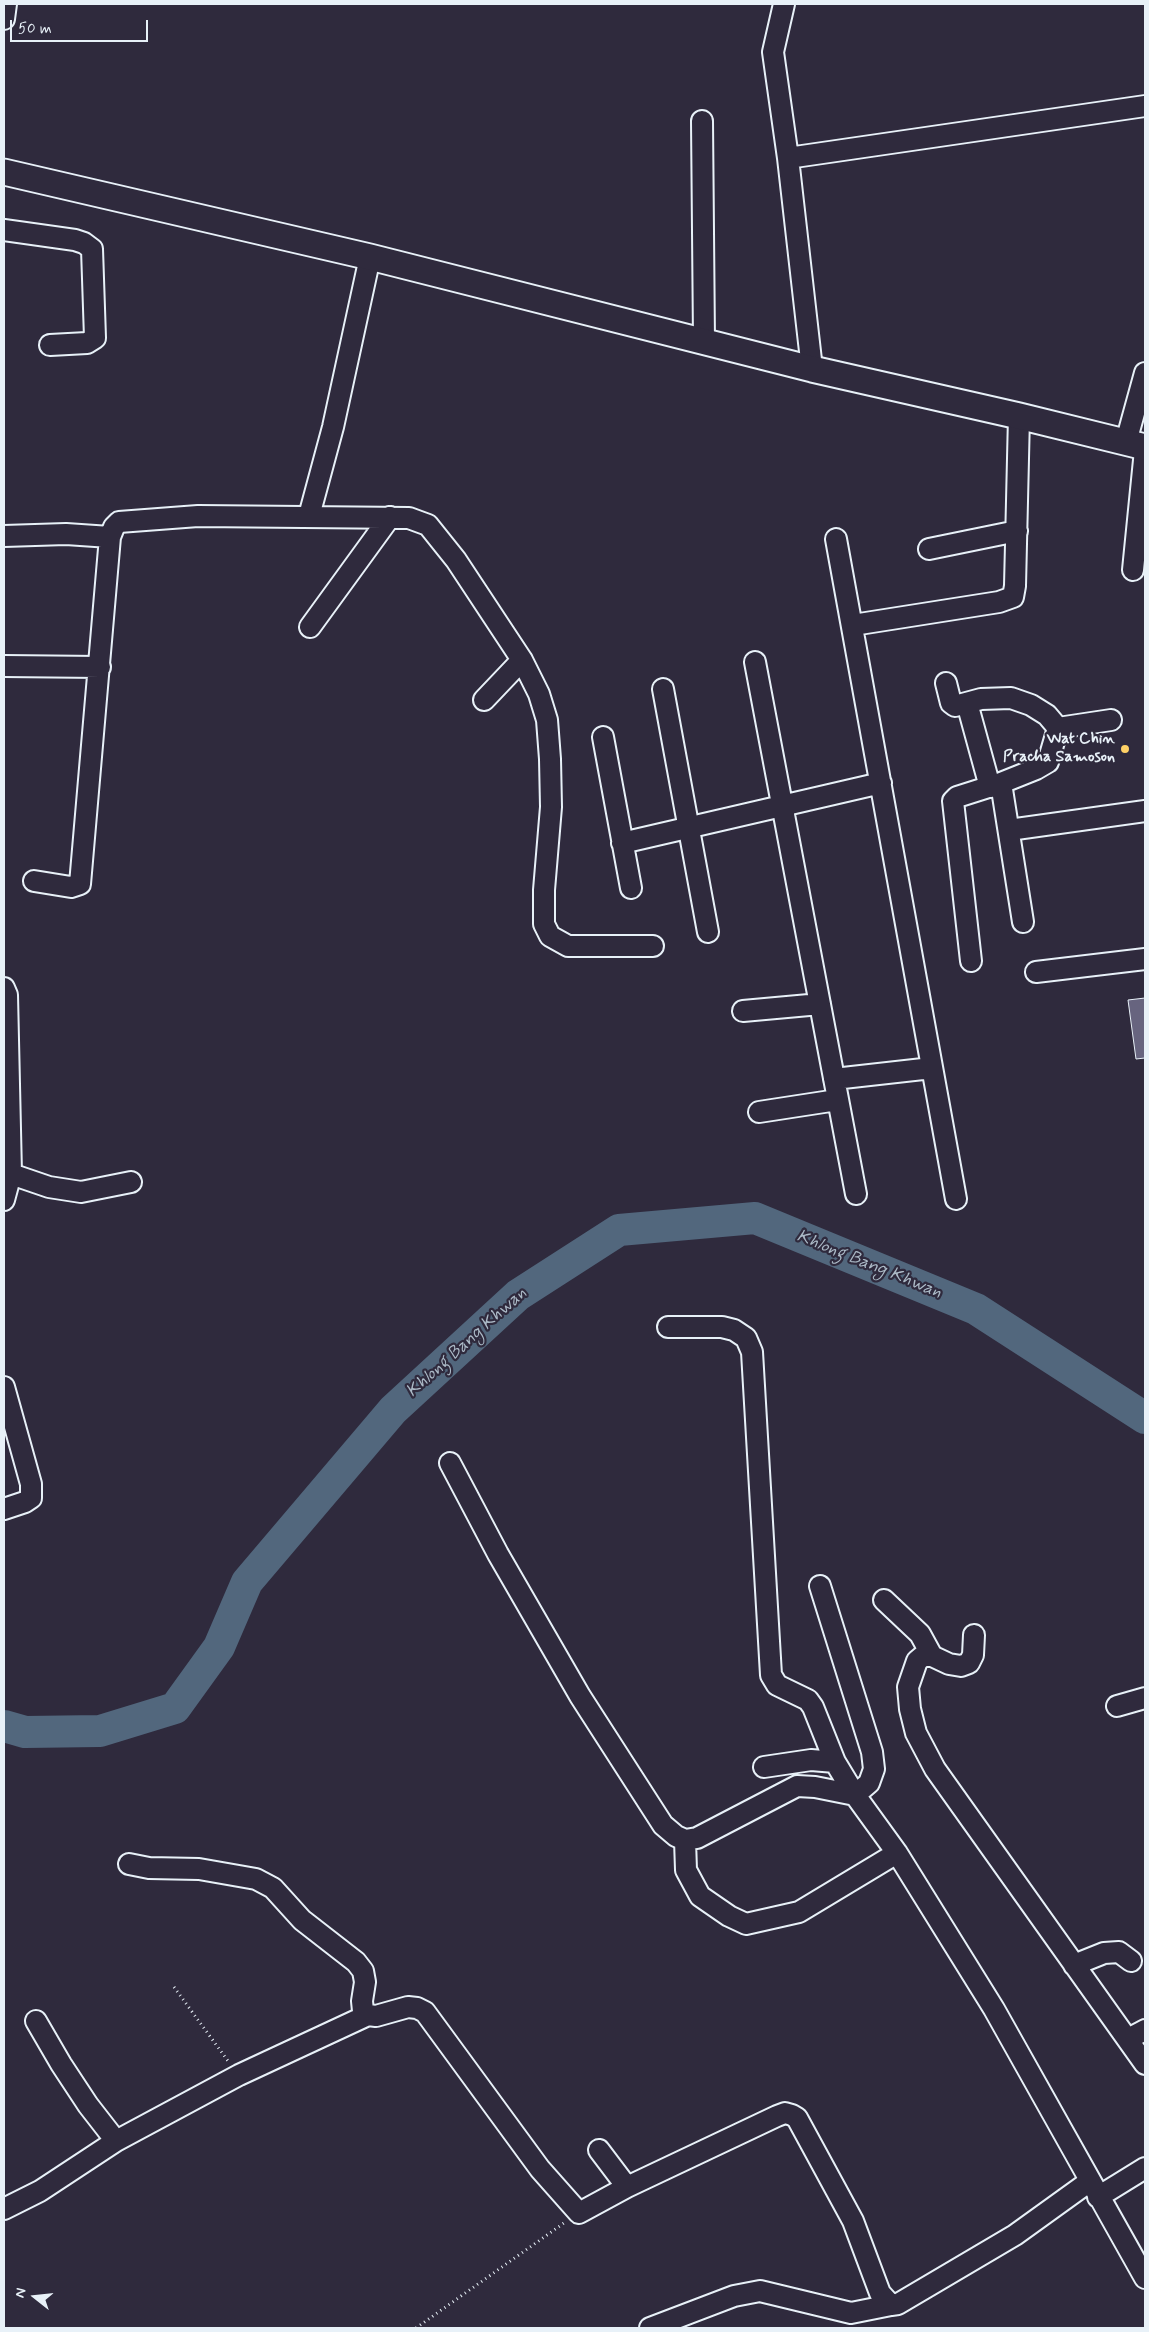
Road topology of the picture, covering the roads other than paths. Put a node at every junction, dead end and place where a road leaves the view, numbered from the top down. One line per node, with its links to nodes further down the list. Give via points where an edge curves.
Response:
1 (6, 4): 3 (street)
2 (784, 4): 6 (street, via 773,52)
3 (4, 19)
4 (1145, 106): 6 (street)
5 (702, 121): 10 (street)
6 (788, 158): 12 (street)
7 (4, 172): 9 (main road)
8 (4, 230): 11 (street, via 75,240 92,249 95,338 86,343)
9 (370, 257): 10 (main road); 16 (street)
10 (704, 341): 12 (main road)
11 (50, 345)
12 (812, 369): 14 (main road)
13 (1144, 379): 15 (street)
14 (1019, 416): 15 (main road); 18 (street)
15 (1139, 446): 23 (street)
16 (310, 516): 17 (street); 20 (street, via 198,516 119,522)
17 (390, 517): 25 (street); 26 (street, via 409,518 428,525 456,560)
18 (1017, 531): 22 (street); 24 (street, via 1013,597 999,602)
19 (4, 536): 20 (street, via 66,534)
20 (110, 537): 29 (street)
21 (836, 539): 24 (street)
22 (930, 549)
23 (1134, 570)
24 (853, 625): 37 (street)
25 (310, 626)
26 (522, 660): 32 (street); 48 (street, via 547,720 551,807 544,924 550,936 568,946)
27 (755, 662): 39 (street)
28 (4, 666): 29 (street)
29 (100, 667): 44 (street, via 80,884 71,887)
30 (946, 683): 33 (street, via 951,703 955,706)
31 (664, 689): 41 (street)
32 (484, 700)
33 (967, 703): 35 (street, via 1011,698 1047,715); 38 (street)
34 (1111, 720): 35 (street)
35 (1058, 728): 38 (street, via 1048,762)
36 (603, 737): 43 (street)
37 (880, 783): 39 (street); 55 (street)
38 (996, 785): 42 (street); 50 (street, via 953,801)
39 (782, 808): 41 (street); 53 (street)
40 (1145, 811): 42 (street)
41 (688, 828): 43 (street); 47 (street)
42 (1009, 830): 46 (street)
43 (622, 843): 45 (street)
44 (34, 881)
45 (631, 888)
46 (1023, 922)
47 (708, 932)
48 (653, 946)
49 (1145, 959): 51 (street)
50 (971, 961)
51 (1036, 972)
52 (4, 988): 59 (street)
53 (820, 1004): 54 (street); 56 (street)
54 (743, 1011)
55 (932, 1068): 56 (street); 63 (street)
56 (834, 1079): 57 (street)
57 (837, 1100): 58 (street); 62 (street)
58 (759, 1112)
59 (7, 1147): 60 (street)
60 (11, 1174): 61 (street, via 49,1187 81,1192); 64 (street)
61 (132, 1182)
62 (856, 1194)
63 (956, 1199)
64 (4, 1200)
65 (668, 1327): 75 (street, via 734,1330 746,1338 752,1352 771,1675 777,1685 808,1700)
66 (4, 1387): 68 (street, via 31,1484 31,1498)
67 (450, 1463): 78 (street, via 580,1696 663,1825)
68 (4, 1509)
69 (820, 1586): 77 (street, via 872,1752 874,1769 869,1782)
70 (884, 1600): 72 (street, via 920,1634)
71 (974, 1635): 72 (street, via 973,1656 969,1663 961,1666 949,1664)
72 (932, 1656): 82 (street, via 923,1656 917,1661 908,1687 916,1733 935,1769)
73 (1145, 1698): 74 (street)
74 (1117, 1706)
75 (835, 1762): 76 (street, via 811,1760); 77 (street)
76 (764, 1767)
77 (855, 1795): 78 (street, via 797,1786 697,1838); 79 (street)
78 (685, 1840): 79 (street, via 686,1870 700,1896 746,1924 799,1912)
79 (897, 1853): 92 (street, via 994,2009 1077,2153)
80 (129, 1864): 83 (street, via 149,1868 199,1869 256,1879 267,1884 302,1920 363,1971 362,2011)
81 (1131, 1961): 82 (street, via 1118,1952)
82 (1074, 1965): 86 (street)
83 (368, 2016): 88 (street, via 239,2075); 91 (street, via 408,2007 425,2012 540,2169 579,2213)
84 (36, 2021): 88 (street, via 60,2064)
85 (1145, 2030): 86 (street)
86 (1128, 2040): 87 (street)
87 (1145, 2064)
88 (116, 2141): 93 (street)
89 (599, 2150): 91 (street)
90 (1145, 2168): 92 (street)
91 (627, 2187): 95 (street, via 777,2116 792,2115 797,2118 852,2220 880,2293)
92 (1094, 2189): 94 (street); 95 (street)
93 (4, 2209)
94 (1145, 2278)
95 (892, 2305): 96 (street, via 851,2314 760,2291 734,2296)
96 (650, 2328)

